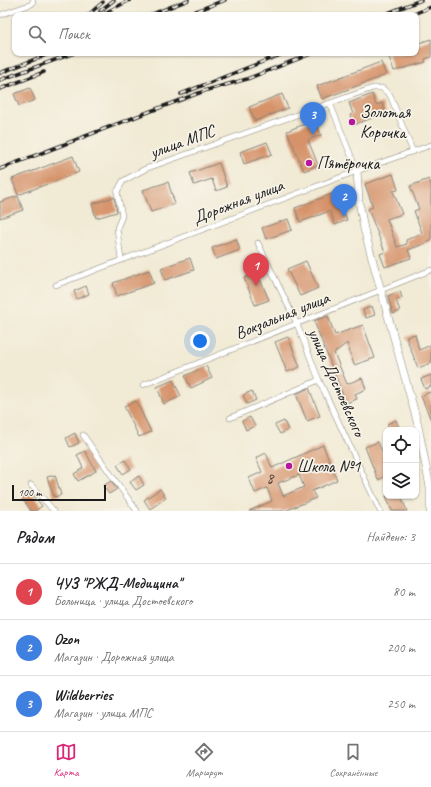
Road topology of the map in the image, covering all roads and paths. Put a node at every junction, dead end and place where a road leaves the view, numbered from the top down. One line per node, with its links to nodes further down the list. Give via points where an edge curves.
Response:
1 (33, 0): 2 (street, via 32,4)
2 (0, 15)
3 (330, 102): 5 (street, улица МПС, via 373,88 382,88 390,95); 6 (street); 8 (street, улица МПС, via 146,169 123,181 117,192 122,216 117,228)
4 (431, 145): 5 (street, Дорожная улица)
5 (413, 152): 6 (street, Дорожная улица)
6 (357, 171): 8 (street, Дорожная улица); 11 (main road, via 364,229)
7 (258, 243): 12 (street, улица Достоевского)
8 (121, 260): 10 (street, Дорожная улица)
9 (431, 270): 11 (street, Вокзальная улица)
10 (56, 285)
11 (380, 291): 12 (street, Вокзальная улица); 21 (main road, via 417,421 430,487)
12 (297, 324): 13 (street, улица Достоевского); 14 (street, Вокзальная улица)
13 (319, 380): 15 (street); 20 (street, улица Достоевского)
14 (143, 385)
15 (230, 418)
16 (83, 435): 19 (street)
17 (31, 485): 18 (street)
18 (54, 511)
19 (137, 511)
20 (380, 511)
21 (430, 511)

